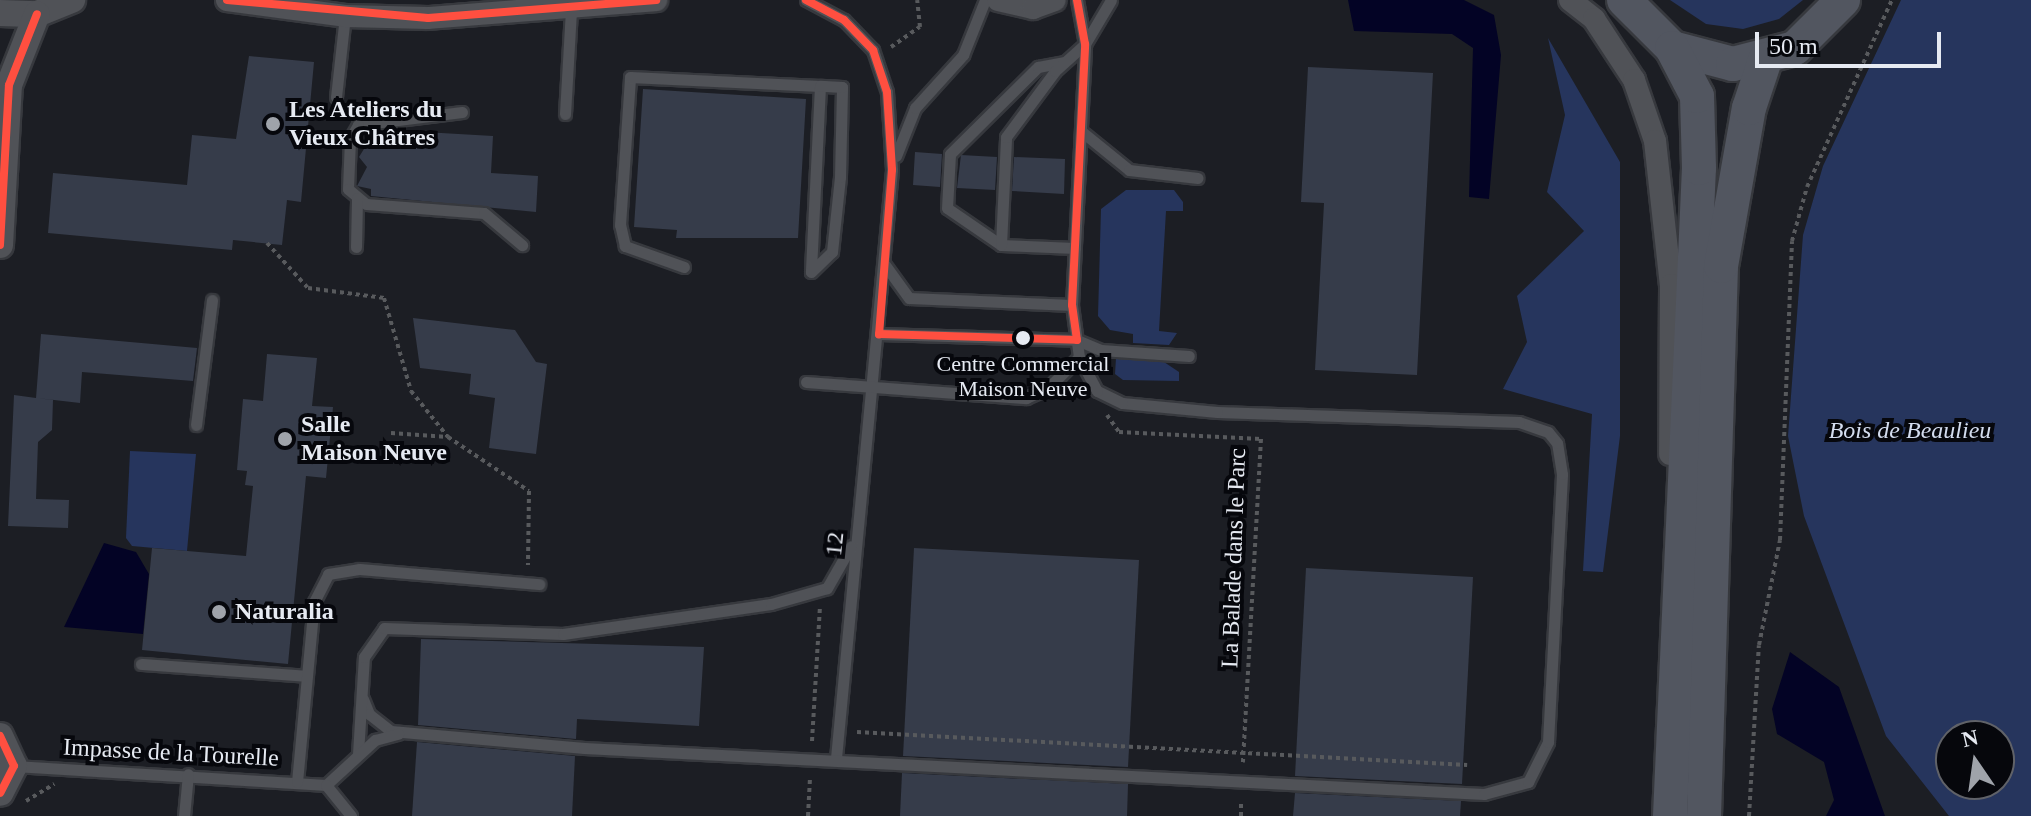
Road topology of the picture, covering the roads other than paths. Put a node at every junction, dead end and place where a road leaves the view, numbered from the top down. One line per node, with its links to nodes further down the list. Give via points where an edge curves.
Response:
1 (72, 0): 15 (street)
2 (227, 0): 16 (street)
3 (656, 0): 13 (street)
4 (806, 0): 28 (lane, via 844,20 875,56 887,92)
5 (985, 0): 28 (lane, via 963,55 915,108)
6 (998, 0): 7 (street, via 1033,8)
7 (1055, 0)
8 (1077, 0): 17 (lane)
9 (1111, 0): 17 (lane)
10 (1570, 0): 63 (street, via 1594,19 1634,80 1666,191)
11 (1624, 0): 18 (main road)
12 (1843, 0): 20 (main road, via 1822,28)
13 (571, 9): 16 (street); 26 (lane)
14 (0, 13): 15 (street)
15 (37, 14): 22 (street)
16 (345, 16): 24 (lane)
17 (1085, 44): 21 (lane); 27 (lane)
18 (1672, 48): 20 (main road, via 1701,60); 63 (main road, via 1697,96 1699,168)
19 (0, 50): 22 (street)
20 (1765, 60): 64 (main road, via 1749,108 1721,266)
21 (1065, 62): 33 (lane, via 1006,137); 33 (lane, via 1038,67 950,154 947,208)
22 (9, 85): 31 (street)
23 (820, 86): 23 (lane, via 842,87 840,177 832,252 811,272); 37 (lane, via 630,77 620,225 625,246)
24 (336, 97)
25 (462, 112): 30 (lane, via 358,125 347,173)
26 (565, 114)
27 (1081, 131): 29 (lane, via 1129,170); 35 (lane)
28 (892, 170): 36 (lane, 12)
29 (1198, 178)
30 (357, 198): 32 (lane, via 484,213); 34 (lane)
31 (0, 245)
32 (522, 245)
33 (1001, 245): 35 (lane)
34 (356, 247)
35 (1075, 248): 39 (lane)
36 (885, 265): 39 (lane, via 909,298); 40 (lane, 12)
37 (684, 267)
38 (212, 300): 46 (lane)
39 (1072, 305): 41 (lane)
40 (879, 334): 41 (lane); 45 (lane, 12)
41 (1077, 340): 42 (lane, via 1101,350); 43 (lane)
42 (1189, 356)
43 (1079, 357): 45 (lane, via 1048,388 1026,398); 55 (lane, via 1097,391 1122,403 1217,412 1519,422 1548,432 1557,443 1562,474 1548,742 1528,782 1484,794)
44 (806, 382): 45 (lane)
45 (876, 389): 47 (lane, 12)
46 (196, 425)
47 (860, 519): 51 (lane, via 845,568 821,592 563,634 398,625 368,646); 55 (lane, 12)
48 (533, 584): 50 (lane, via 359,569 328,574 314,602)
49 (141, 664): 50 (lane, via 224,676)
50 (307, 676): 58 (lane)
51 (363, 699): 52 (lane, via 377,723); 54 (lane)
52 (409, 733): 54 (lane, via 375,740); 55 (lane)
53 (0, 736): 56 (street)
54 (358, 754): 59 (lane)
55 (836, 758)
56 (14, 766): 57 (lane, Impasse de la Tourelle); 60 (street)
57 (188, 774): 58 (lane, Impasse de la Tourelle); 61 (lane)
58 (297, 782): 59 (lane, Impasse de la Tourelle)
59 (326, 785): 62 (lane)
60 (10, 799)
61 (184, 816)
62 (351, 816)
63 (1669, 816)
64 (1704, 816)

